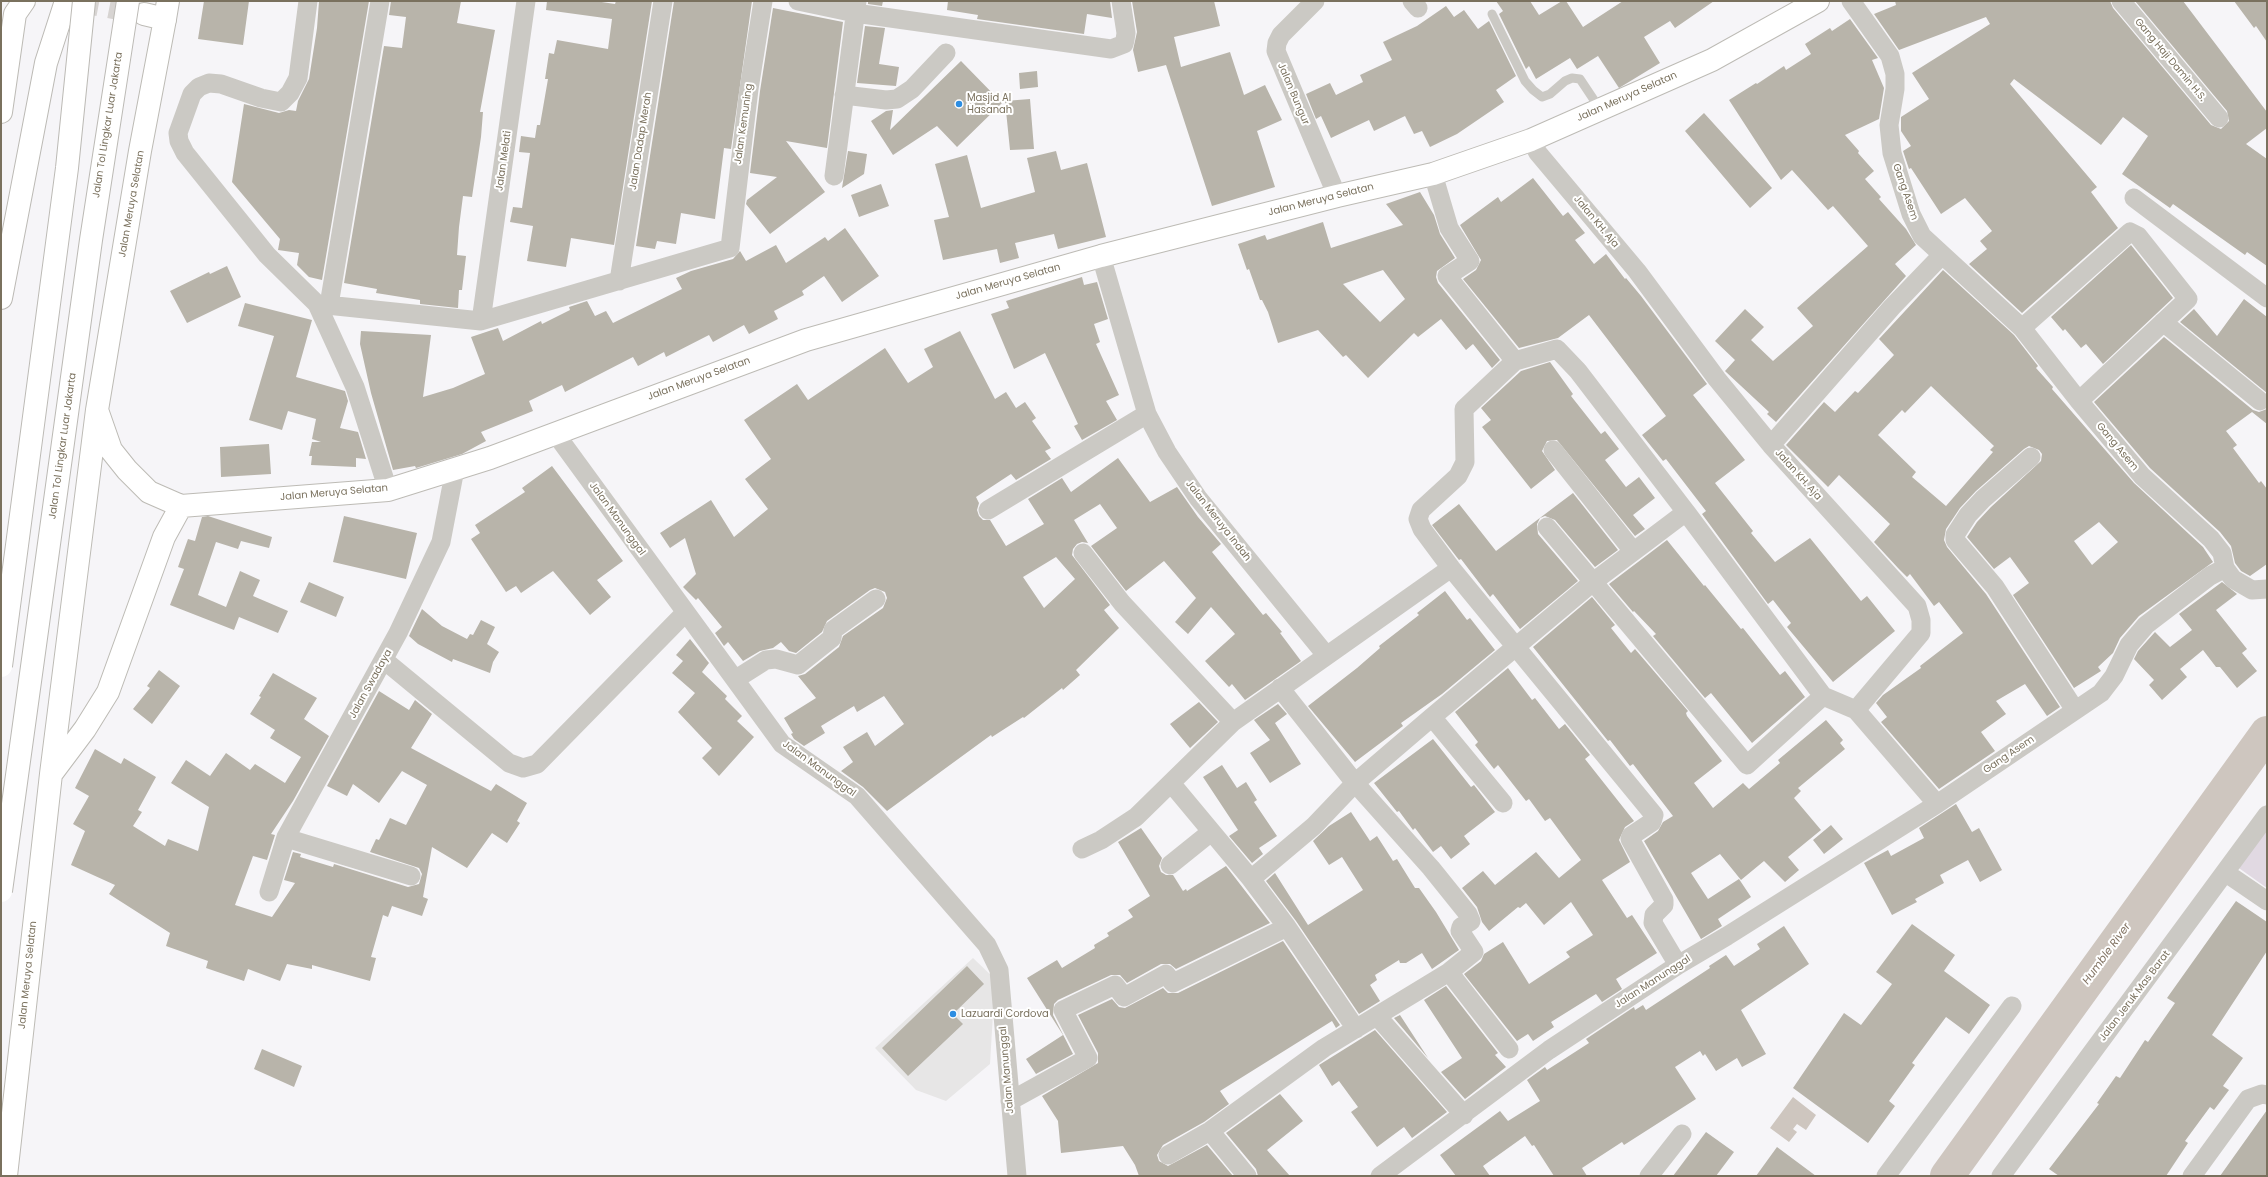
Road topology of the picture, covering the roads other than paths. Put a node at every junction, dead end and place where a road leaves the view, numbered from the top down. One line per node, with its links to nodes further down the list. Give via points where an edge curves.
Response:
1 (24, 1): 22 (main road, via 16,14)
2 (66, 1): 32 (main road, via 46,63)
3 (84, 1): 64 (main road, bridge, via 67,168)
4 (128, 1): 85 (main road, Jalan Tol Lingkar Luar Jakarta, bridge, via 91,240)
5 (308, 1): 34 (street, via 298,78 290,93 281,102 210,83 199,87 192,94 178,133 185,153 267,255)
6 (380, 1): 34 (street)
7 (526, 1): 35 (street, Jalan Melati)
8 (663, 1): 31 (street, Jalan Dadap Merah)
9 (763, 1): 31 (street, Jalan Kemuning, via 743,135 730,248)
10 (798, 1): 16 (street)
11 (1121, 1): 16 (street, via 1125,40 1124,44 1112,49)
12 (1315, 1): 27 (street, Jalan Bungur, via 1281,36 1276,51)
13 (1818, 1): 21 (main road, Jalan Meruya Selatan, via 1712,60)
14 (1851, 1): 29 (street, Gang Asem, via 1890,56 1895,74 1889,125 1892,153 1911,214 1922,236)
15 (2121, 1): 23 (street, Gang Haji Damin H.S.)
16 (856, 7): 20 (street)
17 (159, 12): 41 (main road, Jalan Meruya Selatan, via 140,151)
18 (1492, 14): 21 (lane, via 1525,81 1532,90 1542,97 1572,78 1580,79)
19 (946, 53): 20 (street, via 912,89 897,99)
20 (844, 95): 26 (street)
21 (1600, 109): 24 (main road, Jalan Meruya Selatan)
22 (1, 112)
23 (2219, 118)
24 (1531, 140): 25 (main road, Jalan Meruya Selatan); 44 (street, Jalan KH. Aja, via 1538,153 1637,271 1717,379)
25 (1434, 174): 27 (main road, Jalan Meruya Selatan); 38 (street, via 1449,228 1470,260 1447,276)
26 (834, 176)
27 (1337, 196): 30 (main road, Jalan Meruya Selatan)
28 (2134, 198): 33 (street)
29 (1942, 255): 37 (street, Gang Asem); 44 (street, via 1892,307)
30 (1101, 256): 42 (street, Jalan Meruya Indah); 43 (main road, Jalan Meruya Selatan, via 806,340)
31 (619, 281): 35 (street)
32 (1, 298)
33 (2267, 298)
34 (323, 304): 35 (street); 48 (street, via 355,386)
35 (481, 321)
36 (2164, 322): 37 (street, via 2188,299 2138,236 2130,232); 39 (street); 40 (street)
37 (2022, 328): 39 (street, Gang Asem)
38 (1515, 361): 51 (street, via 1557,349 1578,371); 55 (street, via 1464,409 1465,462 1458,476 1421,510 1418,519 1422,530)
39 (2079, 401): 56 (street, Gang Asem, via 2142,476 2211,539 2222,553)
40 (2260, 402)
41 (97, 410): 49 (main road, Jalan Meruya Selatan, via 111,450 127,470 149,492); 72 (main road, Jalan Meruya Selatan)
42 (1147, 414): 50 (street); 62 (street, Jalan Meruya Indah, via 1167,452 1198,498)
43 (555, 433): 47 (main road, Jalan Meruya Selatan); 60 (street, Jalan Manunggal)
44 (1771, 445): 68 (street, Jalan KH. Aja, via 1917,606 1921,632)
45 (1553, 450): 53 (street)
46 (2031, 457): 69 (street, via 1978,505 1958,531 1955,540 1995,587)
47 (455, 469): 48 (main road, Jalan Meruya Selatan); 63 (street, Jalan Swadaya, via 441,542)
48 (388, 490): 49 (main road, Jalan Meruya Selatan)
49 (181, 506): 72 (main road, via 164,537 108,692 85,729)
50 (988, 510)
51 (1686, 512): 53 (street); 67 (street)
52 (1547, 526): 57 (street)
53 (1633, 552): 57 (street)
54 (1083, 553): 71 (street, via 1122,603)
55 (1451, 568): 61 (street); 62 (street)
56 (2225, 568): 58 (street, via 2233,579 2244,587 2252,590); 69 (street, Gang Asem, via 2210,576 2146,625 2128,645 2108,686)
57 (1593, 582): 61 (street); 67 (street, via 1747,765)
58 (2267, 588)
59 (876, 599): 65 (street, via 833,630 832,638 798,665 776,659 766,660)
60 (685, 612): 63 (street, via 538,764 523,768 509,763); 65 (street, Jalan Manunggal)
61 (1516, 648): 70 (street); 89 (street, via 1654,815 1652,822 1630,839 1664,900 1664,905 1654,915 1653,923)
62 (1326, 655): 66 (street)
63 (384, 660): 79 (street, Jalan Swadaya)
64 (1, 666)
65 (736, 679): 96 (street, Jalan Manunggal, via 782,744 857,796 987,945 999,970)
66 (1280, 688): 71 (street); 74 (street)
67 (1823, 696): 68 (street)
68 (1856, 710): 76 (street)
69 (2075, 710): 76 (street, Gang Asem)
70 (1432, 717): 74 (street); 75 (street)
71 (1233, 722): 73 (street)
72 (51, 774): 101 (main road, Jalan Meruya Selatan)
73 (1170, 783): 78 (street); 80 (street, via 1136,817)
74 (1355, 783): 84 (street, via 1314,826); 90 (street, via 1431,868 1468,914 1471,921 1460,931 1474,952)
75 (1503, 803)
76 (1937, 804): 89 (street, Jalan Manunggal)
77 (2267, 816): 82 (street, Jalan Jeruk Mas Barat)
78 (1211, 832): 81 (street); 84 (street)
79 (286, 838): 83 (street); 86 (street, Jalan Swadaya)
80 (1082, 849)
81 (1170, 865)
82 (2226, 873): 87 (street); 107 (street, Jalan Jeruk Mas Barat)
83 (411, 876)
84 (1250, 879): 88 (street)
85 (1, 891)
86 (269, 892)
87 (2267, 901)
88 (1288, 927): 93 (street); 96 (street, via 1173,983 1166,974 1124,997 1115,985 1063,1010 1088,1058)
89 (1678, 965): 97 (street, Jalan Manunggal, via 1549,1050)
90 (1449, 972): 92 (street); 94 (street)
91 (2012, 1006): 106 (street)
92 (1377, 1016): 93 (street); 97 (street)
93 (1356, 1029): 98 (street, via 1324,1048)
94 (1509, 1049)
95 (2267, 1095): 108 (street, via 2262,1094 2248,1099)
96 (1010, 1101): 102 (street, Jalan Manunggal)
97 (1464, 1115): 104 (street, Jalan Manunggal)
98 (1210, 1131): 100 (street); 103 (street)
99 (1682, 1134): 105 (street)
100 (1168, 1154)
101 (6, 1176)
102 (1017, 1176)
103 (1247, 1176)
104 (1380, 1176)
105 (1649, 1176)
106 (1886, 1176)
107 (2001, 1176)
108 (2192, 1176)

